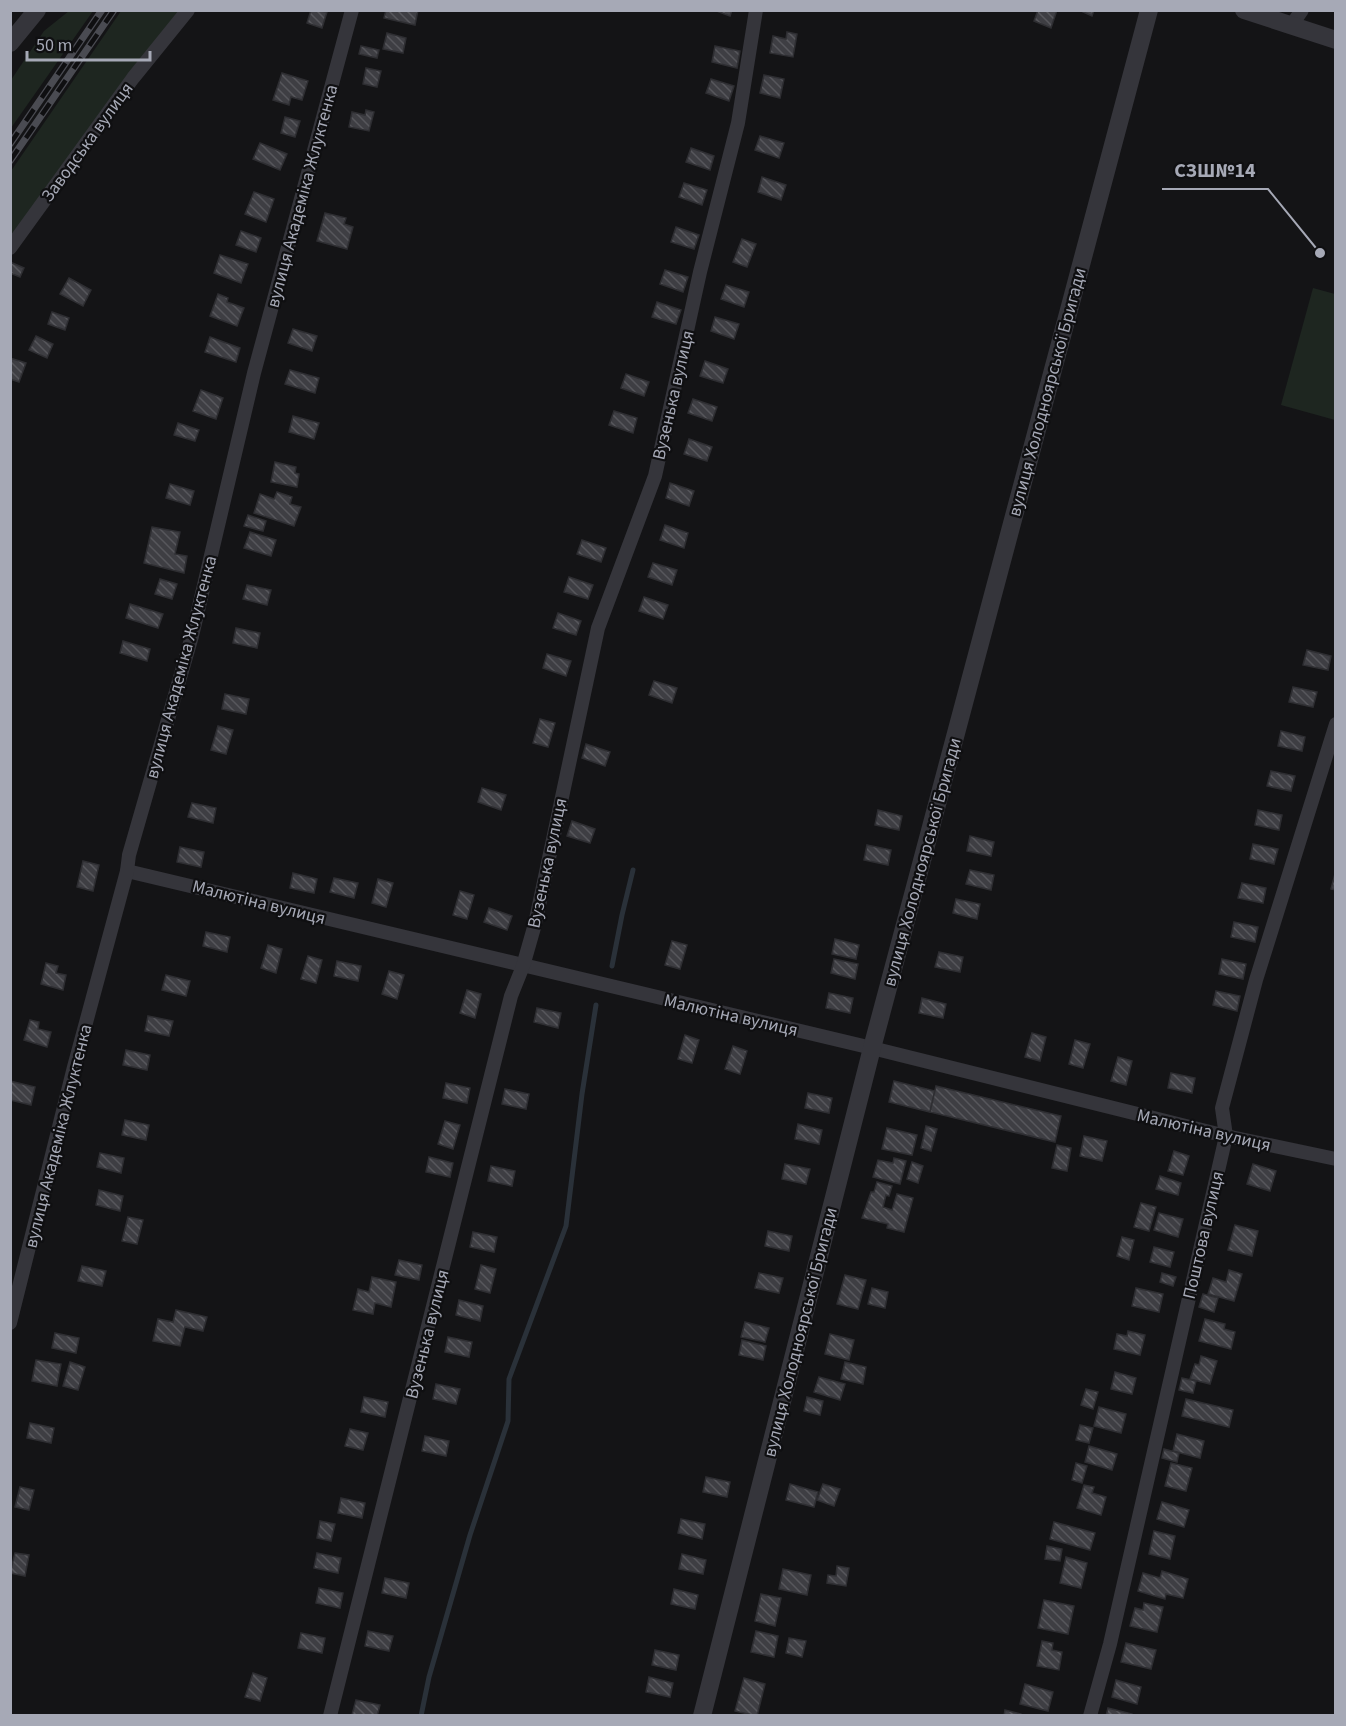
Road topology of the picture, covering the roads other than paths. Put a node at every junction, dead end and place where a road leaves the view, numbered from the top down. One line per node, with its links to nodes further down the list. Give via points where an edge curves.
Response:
1 (37, 10): 10 (street)
2 (188, 10): 11 (street, Заводська вулиця, via 133,78)
3 (352, 10): 13 (street, вулиця Академіка Жлуктенка, via 254,373 192,636)
4 (756, 10): 14 (street, Вузенька вулиця, via 738,123 655,476 598,628)
5 (1149, 10): 15 (street, вулиця Холодноярської Бригади)
6 (1244, 10): 8 (street)
7 (1302, 10): 8 (street)
8 (1291, 26): 9 (street)
9 (1335, 40)
10 (10, 42)
11 (10, 248)
12 (1335, 724): 16 (street, Поштова вулиця, via 1222,1108)
13 (127, 871): 14 (street, Малютіна вулиця); 18 (street, вулиця Академіка Жлуктенка)
14 (523, 966): 15 (street, Малютіна вулиця); 19 (street, Вузенька вулиця, via 511,996)
15 (872, 1048): 16 (street, Малютіна вулиця); 20 (street, вулиця Холодноярської Бригади)
16 (1226, 1136): 17 (street, Малютіна вулиця); 21 (street, Поштова вулиця, via 1110,1644)
17 (1335, 1160)
18 (10, 1323)
19 (330, 1716)
20 (702, 1716)
21 (1090, 1716)

